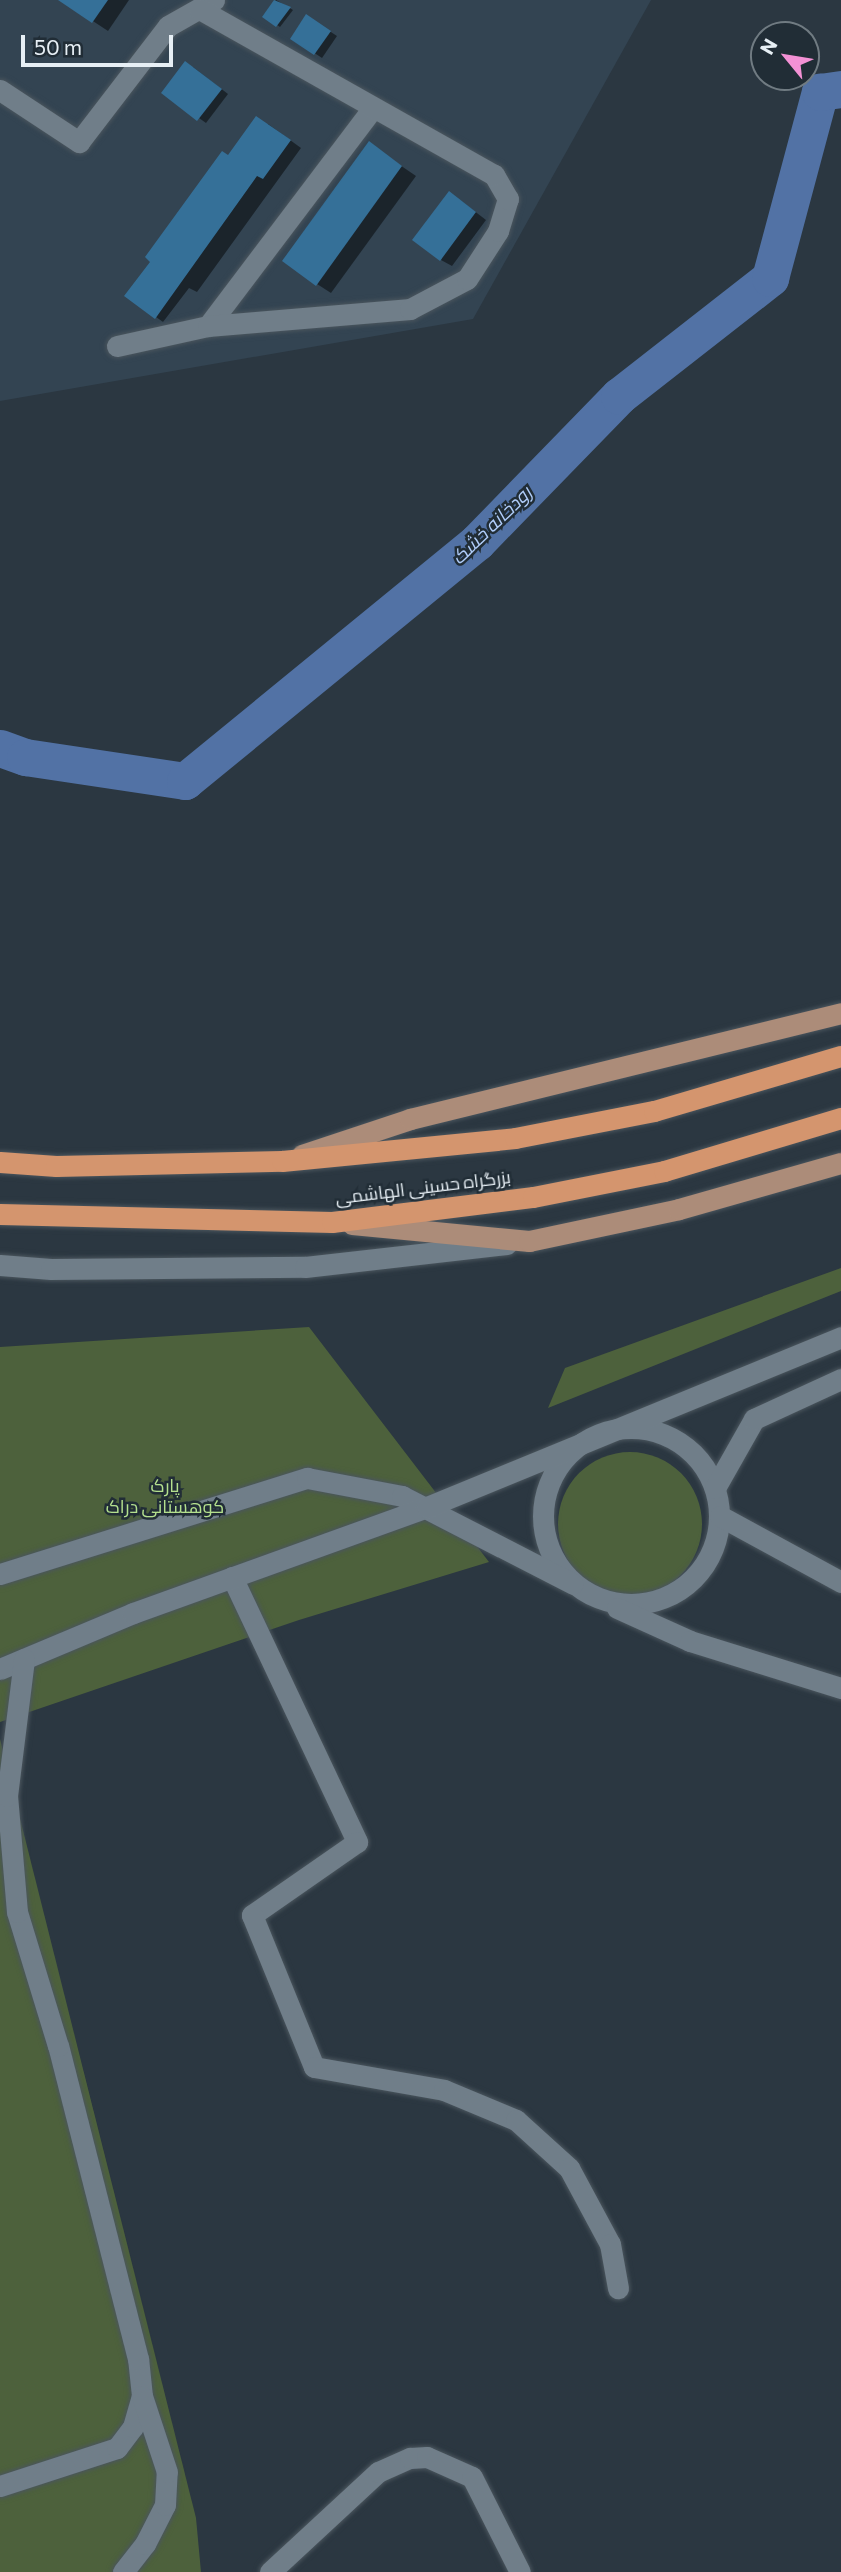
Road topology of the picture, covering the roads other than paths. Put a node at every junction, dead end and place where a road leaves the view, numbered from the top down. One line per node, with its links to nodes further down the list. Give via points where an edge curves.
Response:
1 (207, 4): 2 (street, via 168,26 79,142); 3 (street)
2 (0, 90)
3 (372, 109): 4 (street); 4 (street, via 494,175 508,199 498,231 467,279 410,309)
4 (208, 326): 5 (street)
5 (117, 346)
6 (841, 1013): 9 (main road, via 410,1119)
7 (841, 1056): 9 (highway, via 654,1111 515,1138)
8 (841, 1118): 13 (highway, بزرگراه حسینی الهاشمی, via 664,1171 533,1197)
9 (282, 1161): 10 (highway, via 57,1166)
10 (0, 1162)
11 (841, 1163): 14 (main road, via 679,1209)
12 (0, 1214): 13 (highway, بزرگراه حسینی الهاشمی)
13 (332, 1222): 14 (main road)
14 (529, 1241): 15 (street, via 305,1267 51,1269)
15 (0, 1265)
16 (832, 1341): 17 (street); 18 (street)
17 (839, 1380): 19 (street, via 754,1419)
18 (600, 1433): 19 (street, via 629,1427 657,1431 683,1444 696,1457); 20 (street); 25 (street, via 573,1449 552,1475 543,1501 543,1532)
19 (715, 1489): 21 (street)
20 (427, 1507): 22 (street, via 370,1487 307,1478); 23 (street); 25 (street)
21 (720, 1516): 24 (street); 26 (street, via 707,1561 682,1589 657,1602 629,1606)
22 (0, 1574)
23 (232, 1577): 27 (street); 30 (street, via 357,1842 252,1914 314,2067 444,2090 516,2120 569,2168 610,2244)
24 (841, 1582)
25 (573, 1584): 26 (street)
26 (599, 1600): 29 (street, via 690,1641)
27 (24, 1659): 28 (street); 31 (street, via 7,1796 17,1912 58,2046 138,2359)
28 (0, 1669)
29 (841, 1688)
30 (618, 2288)
31 (142, 2396): 32 (street, via 133,2427 117,2448); 33 (street, via 167,2472 165,2505 145,2544)
32 (0, 2486)
33 (123, 2572)
34 (270, 2572): 35 (street, via 378,2472 427,2456 472,2477)
35 (520, 2572)

